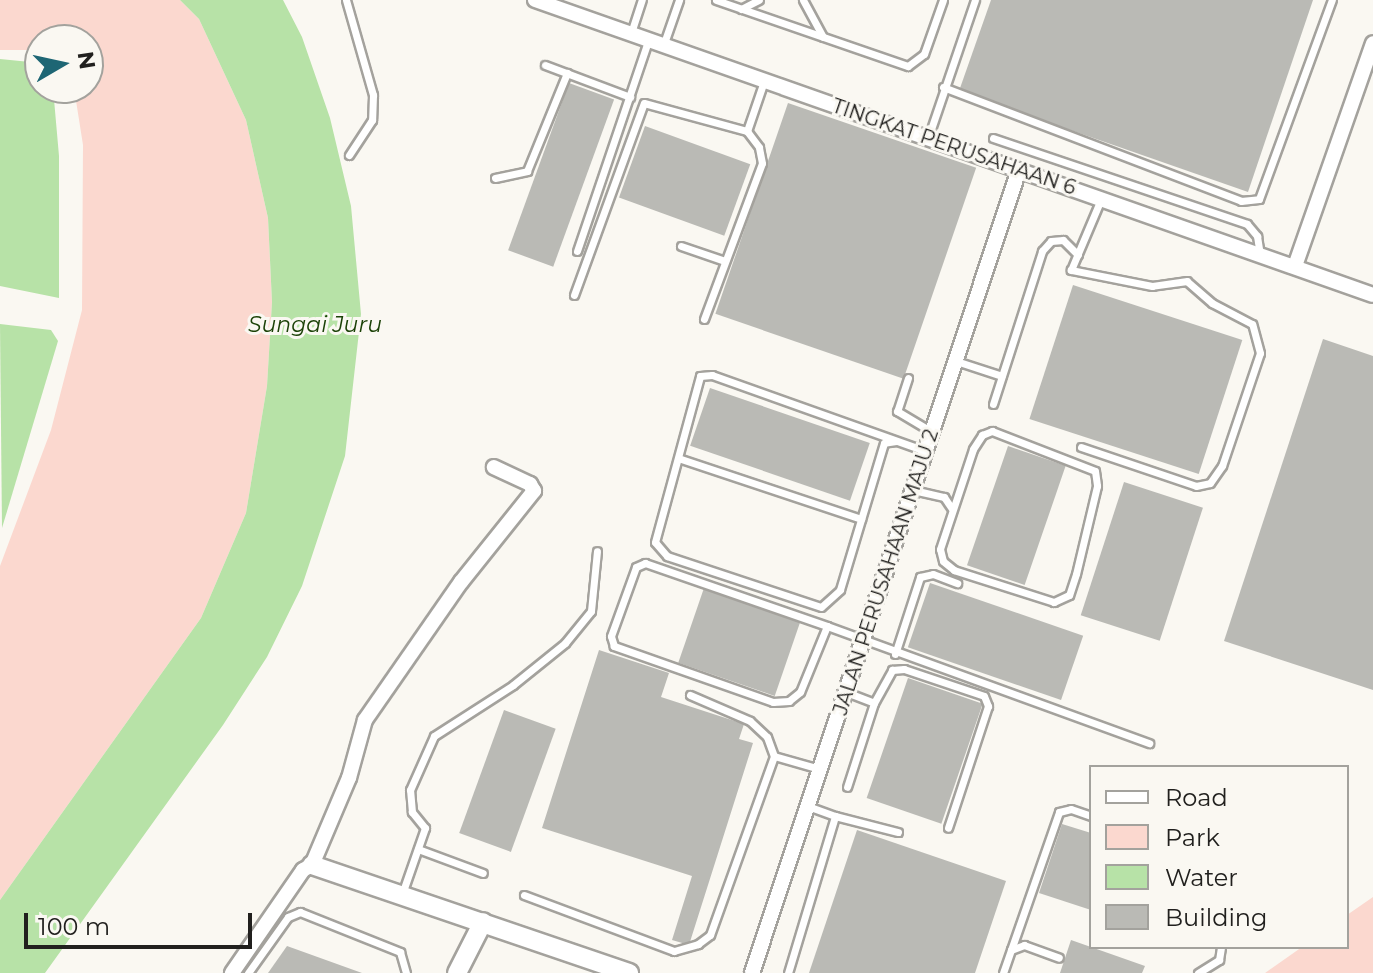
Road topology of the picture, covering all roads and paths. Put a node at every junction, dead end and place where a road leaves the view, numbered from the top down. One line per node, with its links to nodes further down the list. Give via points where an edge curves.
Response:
1 (346, 0): 25 (lane, via 373,95 372,120)
2 (535, 0): 12 (street, TINGKAT PERUSAHAAN 6)
3 (642, 0): 12 (lane)
4 (679, 0): 16 (lane)
5 (716, 0): 11 (lane)
6 (759, 0): 11 (lane)
7 (803, 0): 13 (lane)
8 (943, 0): 13 (lane, via 924,54 908,66)
9 (975, 0): 20 (lane)
10 (1332, 0): 20 (lane, via 1259,199 1241,201)
11 (741, 9): 13 (lane)
12 (630, 35): 14 (street, TINGKAT PERUSAHAAN 6)
13 (823, 37)
14 (648, 41): 16 (street, TINGKAT PERUSAHAAN 6); 21 (lane)
15 (1373, 43): 34 (street)
16 (663, 46): 19 (street, TINGKAT PERUSAHAAN 6)
17 (545, 65): 18 (lane)
18 (567, 73): 21 (lane); 27 (lane, via 527,171)
19 (764, 81): 22 (lane); 23 (street, TINGKAT PERUSAHAAN 6)
20 (943, 87): 23 (lane)
21 (630, 97): 30 (lane)
22 (747, 131): 33 (lane, via 759,147 762,163); 35 (lane, via 644,103)
23 (927, 138): 26 (street, TINGKAT PERUSAHAAN 6)
24 (993, 138): 31 (lane, via 1247,224 1257,236)
25 (349, 155)
26 (1019, 170): 28 (street, TINGKAT PERUSAHAAN 6); 38 (street, JALAN PERUSAHAAN MAJU 2)
27 (495, 178)
28 (1101, 199): 31 (street, TINGKAT PERUSAHAAN 6); 32 (lane)
29 (681, 246): 33 (lane)
30 (577, 251)
31 (1260, 254): 34 (street, TINGKAT PERUSAHAAN 6)
32 (1078, 255): 39 (lane, via 1063,240 1051,241 1042,251); 44 (lane, via 1071,270 1152,286 1187,281 1212,303 1252,324 1260,353 1222,466 1210,483 1196,486)
33 (725, 261): 37 (lane)
34 (1295, 266): 36 (street, TINGKAT PERUSAHAAN 6)
35 (574, 295)
36 (1373, 295)
37 (704, 319)
38 (956, 361): 39 (lane); 42 (street, JALAN PERUSAHAAN MAJU 2)
39 (1002, 376): 41 (lane)
40 (908, 378): 42 (lane, via 897,411)
41 (993, 404)
42 (932, 432): 45 (street, JALAN PERUSAHAAN MAJU 2)
43 (896, 441): 45 (lane); 46 (lane, via 712,375 700,376); 50 (lane, via 884,443)
44 (1081, 447)
45 (926, 451): 48 (street, JALAN PERUSAHAAN MAJU 2)
46 (681, 459): 50 (lane); 50 (lane, via 657,520 655,542 667,556 821,607 840,590)
47 (494, 467): 69 (street, via 534,491 461,582 365,720 349,778)
48 (913, 490): 49 (lane, via 944,497); 54 (street, JALAN PERUSAHAAN MAJU 2)
49 (952, 509): 49 (lane, via 940,549 943,561 954,570 1054,602 1069,595 1076,574 1097,486 1095,471 992,431 973,449)
50 (861, 519)
51 (597, 551): 68 (lane, via 591,611 565,643 502,693 434,736 410,790 412,812 425,828)
52 (957, 583): 55 (lane, via 933,574 920,577)
53 (827, 626): 53 (lane, via 800,692 789,701 773,702 614,646 611,636 636,567 645,563); 54 (lane)
54 (862, 642): 55 (lane); 56 (street, JALAN PERUSAHAAN MAJU 2)
55 (895, 654): 59 (lane)
56 (846, 692): 58 (lane); 61 (street, JALAN PERUSAHAAN MAJU 2)
57 (690, 695): 60 (lane, via 750,721 767,737)
58 (874, 703): 62 (lane); 66 (lane, via 892,670 904,669 984,696 988,706)
59 (1149, 743)
60 (774, 756): 61 (lane); 72 (lane, via 710,935 698,944 674,951)
61 (820, 769): 63 (street, JALAN PERUSAHAAN MAJU 2)
62 (847, 787)
63 (807, 806): 65 (lane); 82 (street, JALAN PERUSAHAAN MAJU 2)
64 (1089, 815): 75 (lane, via 1071,809 1059,812)
65 (835, 816): 67 (lane); 83 (lane)
66 (948, 828)
67 (898, 832)
68 (418, 849): 70 (lane); 71 (lane)
69 (312, 865): 71 (street); 77 (street, via 303,870)
70 (483, 873)
71 (402, 894): 73 (street)
72 (524, 895)
73 (483, 922): 80 (street); 81 (street)
74 (1221, 949): 85 (lane, via 1219,960)
75 (1011, 950): 76 (lane, via 1024,945); 84 (lane)
76 (1059, 958)
77 (232, 973)
78 (248, 973): 79 (lane, via 288,917 300,912 400,952)
79 (406, 973)
80 (457, 973)
81 (629, 973)
82 (752, 973)
83 (788, 973)
84 (1003, 973)
85 (1198, 973)

